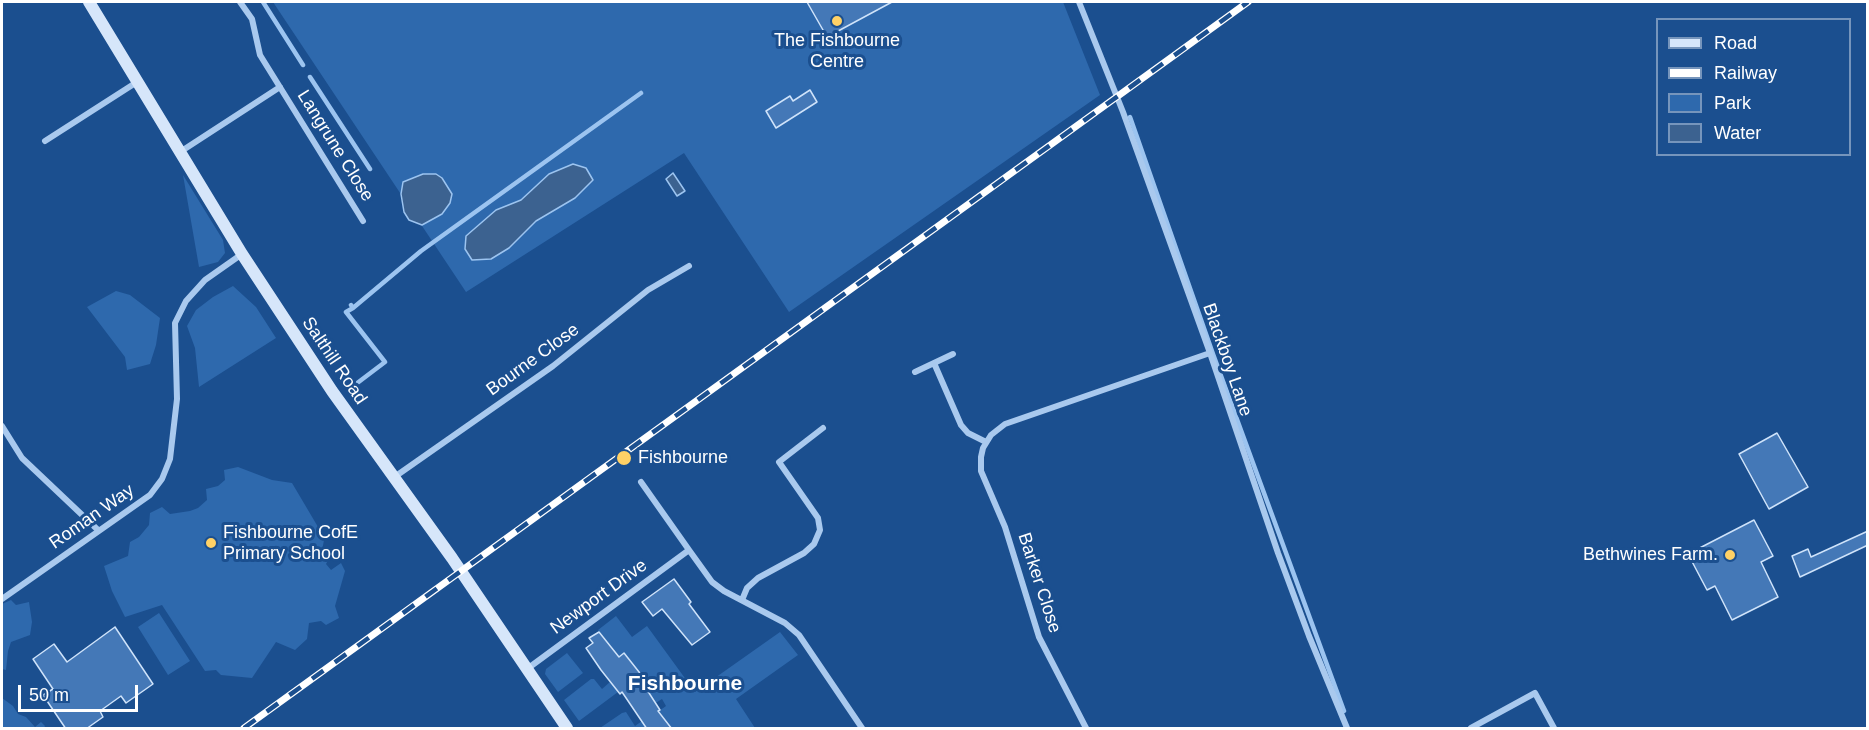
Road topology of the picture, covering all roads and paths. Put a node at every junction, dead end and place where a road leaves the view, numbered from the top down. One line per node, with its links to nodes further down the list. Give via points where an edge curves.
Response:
1 (88, 2): 4 (street, Salthill Road)
2 (240, 2): 5 (street, Langrune Close, via 252,19 260,55)
3 (1079, 2): 11 (street, Blackboy Lane)
4 (137, 82): 6 (street); 7 (street, Salthill Road)
5 (280, 87): 7 (street, Langrune Close); 8 (street, Langrune Close)
6 (45, 141)
7 (180, 153): 9 (street, Salthill Road)
8 (363, 221)
9 (242, 254): 18 (street, Salthill Road); 20 (street, Roman Way, via 205,280 186,301 175,324 177,399 170,459 162,479 150,495)
10 (689, 266): 18 (street, Bourne Close, via 648,290 553,366)
11 (1210, 353): 17 (street, via 1021,418 996,430); 28 (street, Blackboy Lane, via 1282,563)
12 (953, 354): 13 (street)
13 (934, 363): 14 (street); 17 (street, via 961,425)
14 (915, 372)
15 (2, 426): 20 (street, via 22,458)
16 (824, 428): 23 (street, via 779,462 818,518 820,530 814,544 758,578 747,588)
17 (986, 442): 27 (street, Barker Close, via 981,471 1005,527 1039,637)
18 (393, 477): 24 (street, Salthill Road)
19 (640, 482): 21 (street)
20 (98, 530): 22 (street, Roman Way)
21 (689, 550): 23 (street, via 712,582); 24 (street, Newport Drive)
22 (2, 599)
23 (742, 600): 26 (street, via 799,634)
24 (527, 669): 25 (street, Salthill Road)
25 (567, 729)
26 (862, 729)
27 (1086, 729)
28 (1347, 729)
29 (1471, 729): 30 (street, via 1535,693)
30 (1554, 729)

